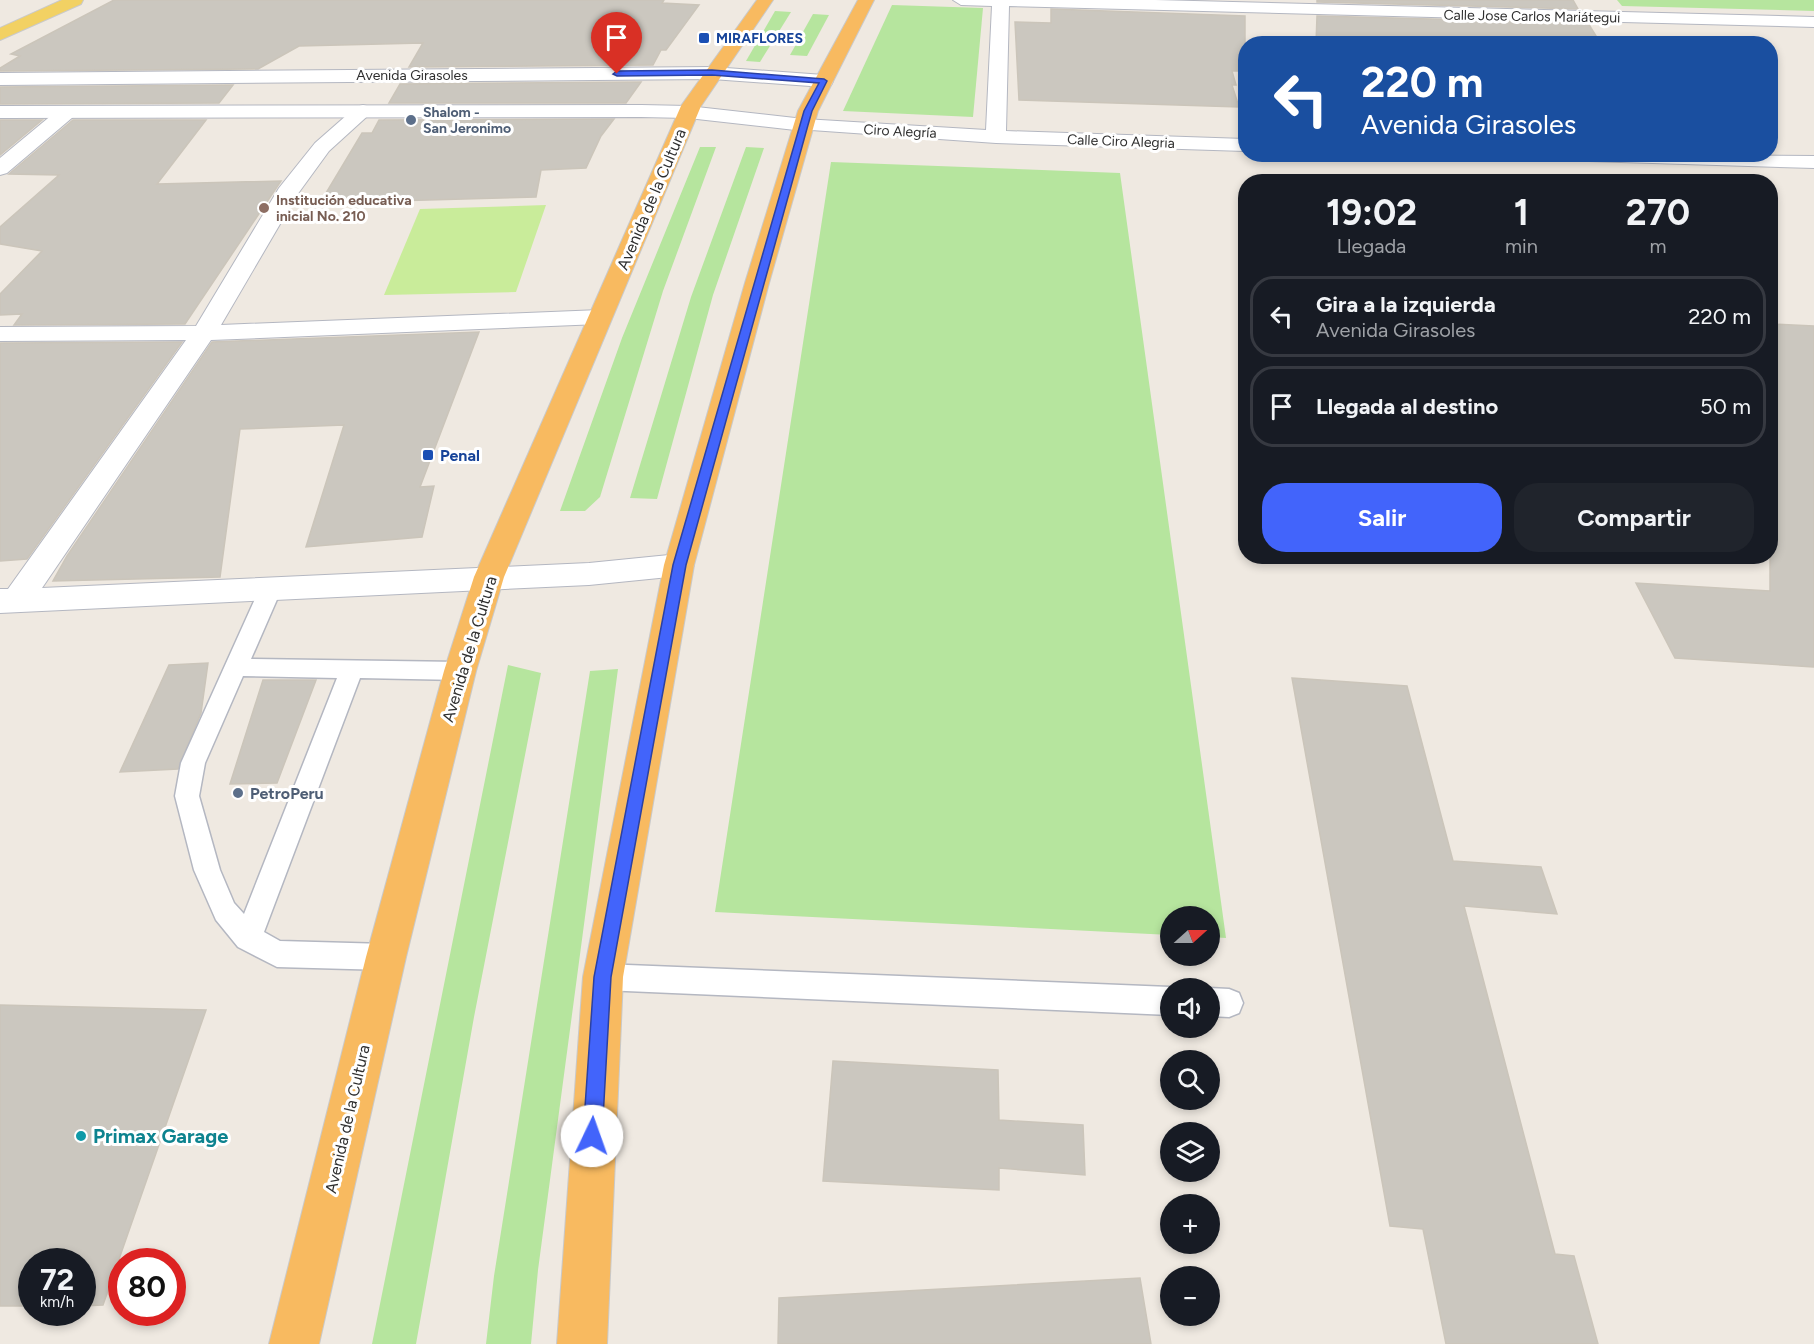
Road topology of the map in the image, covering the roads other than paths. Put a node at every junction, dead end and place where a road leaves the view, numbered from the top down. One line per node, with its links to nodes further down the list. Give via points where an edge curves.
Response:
1 (37, 0): 8 (main road)
2 (75, 0): 11 (main road)
3 (765, 0): 13 (highway, Avenida de la Cultura)
4 (866, 0): 15 (highway)
5 (961, 0): 7 (street, Calle Jose Carlos Mariátegui)
6 (1596, 0): 9 (street)
7 (1001, 1): 9 (street, Calle Jose Carlos Mariátegui); 21 (street)
8 (0, 17)
9 (1613, 18): 10 (street, Calle Jose Carlos Mariátegui); 12 (street)
10 (1814, 22)
11 (0, 35)
12 (1628, 35)
13 (712, 73): 14 (street, Avenida Girasoles); 15 (street, Avenida Girasoles); 18 (highway, Avenida de la Cultura)
14 (0, 79)
15 (824, 81): 20 (highway)
16 (363, 111): 18 (street); 19 (street); 27 (street, via 322,147 287,193)
17 (0, 112): 19 (street)
18 (688, 112): 20 (street); 26 (highway, Avenida de la Cultura)
19 (66, 113): 25 (street)
20 (804, 125): 21 (street, Ciro Alegría); 29 (highway)
21 (996, 137): 22 (street, Calle Ciro Alegria)
22 (1238, 145)
23 (1778, 160): 24 (street)
24 (1814, 162)
25 (0, 169)
26 (600, 317): 27 (street); 30 (highway, Avenida de la Cultura)
27 (204, 333): 28 (street); 32 (street)
28 (0, 334)
29 (679, 565): 30 (street, via 589,574); 38 (highway)
30 (489, 577): 31 (street); 35 (highway, Avenida de la Cultura)
31 (271, 588): 32 (street); 33 (lane)
32 (8, 601)
33 (237, 667): 34 (lane); 36 (lane, via 193,763 188,796 207,870 225,911)
34 (352, 669): 35 (lane); 36 (lane)
35 (460, 671): 37 (highway, Avenida de la Cultura)
36 (248, 938): 37 (lane, via 277,954)
37 (386, 957): 40 (highway, Avenida de la Cultura)
38 (603, 977): 39 (lane); 41 (highway)
39 (1160, 1001)
40 (294, 1344)
41 (582, 1344)

